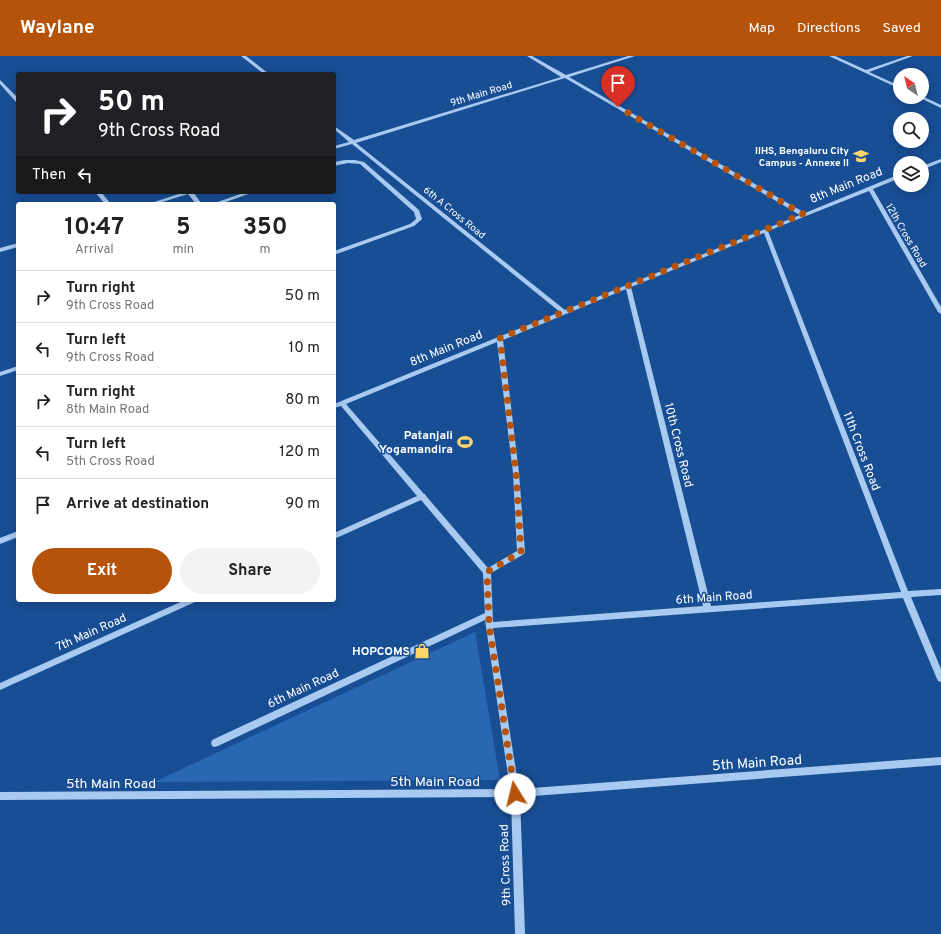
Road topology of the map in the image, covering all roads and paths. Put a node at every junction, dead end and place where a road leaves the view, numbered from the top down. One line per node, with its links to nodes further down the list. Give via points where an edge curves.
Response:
1 (244, 56): 6 (street)
2 (528, 56): 8 (street)
3 (633, 56): 8 (street, 9th Main Road)
4 (831, 56): 7 (street)
5 (911, 56): 7 (street)
6 (264, 72)
7 (865, 72): 10 (street)
8 (565, 77): 15 (street, 9th Main Road); 30 (street)
9 (0, 81): 11 (street)
10 (893, 85)
11 (16, 99)
12 (929, 101): 13 (street)
13 (941, 107)
14 (336, 129): 15 (street, 6th A Cross Road)
15 (353, 142): 16 (street, 9th Main Road); 36 (street, 6th A Cross Road)
16 (336, 147)
17 (941, 160): 19 (street)
18 (336, 163): 34 (street, via 344,161 362,163 417,211 419,219 412,225)
19 (929, 165)
20 (893, 179): 21 (street, 8th Main Road)
21 (870, 188): 30 (street, 8th Main Road); 37 (street, 12th Cross Road)
22 (100, 194): 26 (street)
23 (183, 194): 27 (street)
24 (191, 194): 28 (street)
25 (245, 194): 29 (street)
26 (106, 202)
27 (157, 202)
28 (197, 202)
29 (221, 202)
30 (803, 214): 31 (street, 8th Main Road)
31 (765, 230): 35 (street, 8th Main Road); 49 (street, 11th Cross Road)
32 (16, 246): 33 (street)
33 (0, 250)
34 (336, 252)
35 (628, 286): 36 (street, 8th Main Road); 51 (street, 10th Cross Road)
36 (564, 312): 38 (street, 8th Main Road)
37 (941, 312)
38 (500, 338): 41 (street, 8th Main Road); 47 (street, via 516,473 521,552)
39 (16, 369): 40 (street)
40 (0, 374)
41 (342, 403): 42 (street, 8th Main Road); 43 (street)
42 (336, 405)
43 (423, 496): 45 (street); 47 (street)
44 (16, 535): 46 (street)
45 (336, 535)
46 (0, 541)
47 (487, 572): 52 (street, 9th Cross Road)
48 (941, 592): 49 (street, 6th Main Road)
49 (906, 595): 51 (street, 6th Main Road); 54 (street, 11th Cross Road)
50 (188, 602): 55 (street, 7th Main Road)
51 (708, 609): 53 (street, 6th Main Road)
52 (488, 615): 53 (street, 9th Cross Road); 56 (street, 6th Main Road)
53 (489, 625): 58 (street, 9th Cross Road)
54 (941, 679)
55 (0, 687)
56 (215, 743)
57 (941, 761): 58 (street, 5th Main Road)
58 (515, 794): 59 (street, 5th Main Road); 60 (street, 9th Cross Road)
59 (0, 796)
60 (520, 934)

